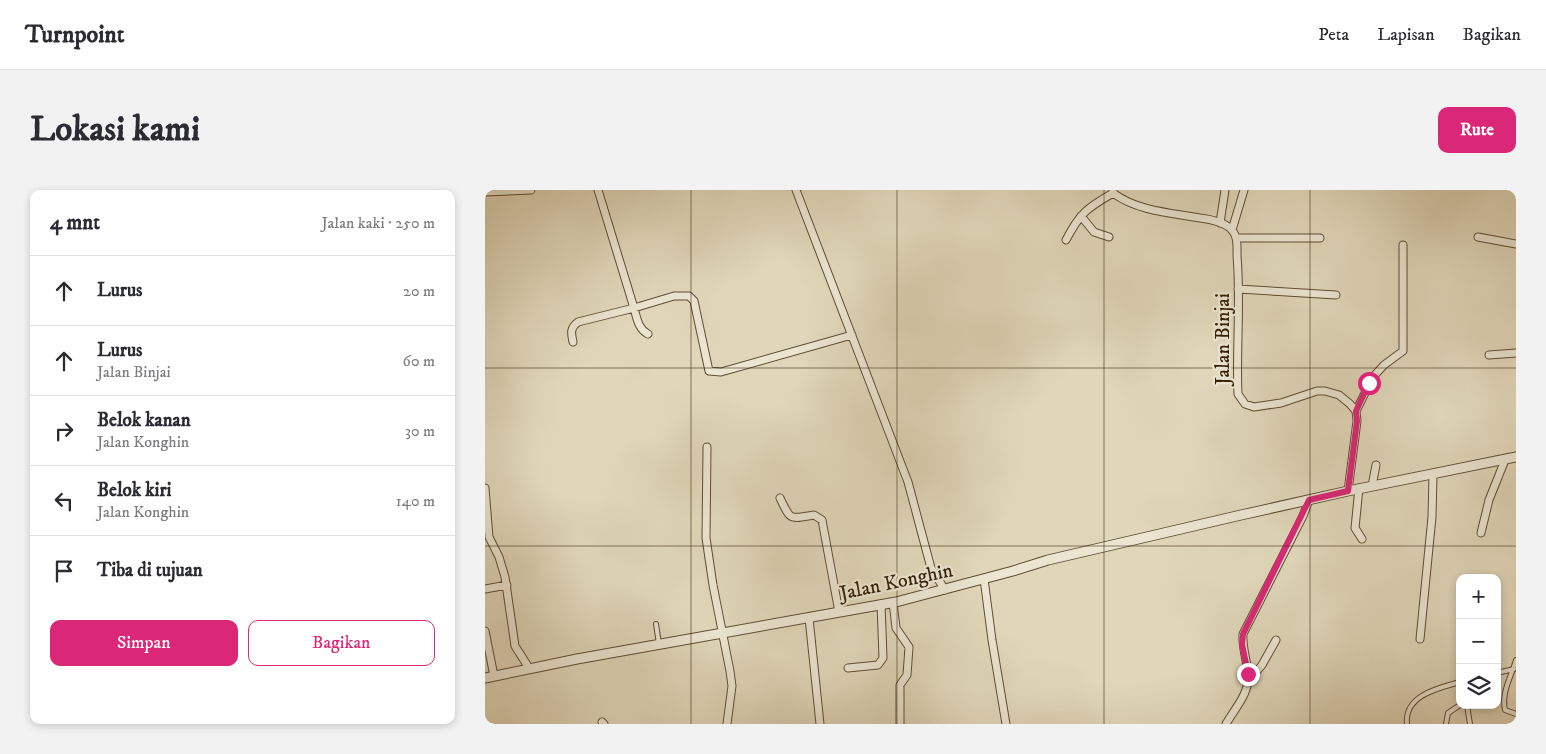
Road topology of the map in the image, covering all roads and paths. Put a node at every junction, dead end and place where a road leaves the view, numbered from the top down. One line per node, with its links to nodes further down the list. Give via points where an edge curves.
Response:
1 (531, 190): 7 (street)
2 (597, 190): 20 (street)
3 (797, 190): 22 (street)
4 (1225, 190): 9 (street)
5 (1244, 190): 10 (street)
6 (1113, 191): 8 (street); 9 (street, via 1133,204)
7 (485, 192)
8 (1081, 216): 12 (street, via 1094,232); 15 (street)
9 (1220, 223): 10 (street)
10 (1232, 230): 13 (street, Jalan Binjai)
11 (1478, 236): 16 (street)
12 (1109, 237)
13 (1236, 238): 14 (street); 18 (street, Jalan Binjai)
14 (1320, 238)
15 (1066, 240)
16 (1516, 244)
17 (1403, 245): 26 (street, via 1403,351 1373,377)
18 (1238, 288): 19 (street); 26 (street, Jalan Binjai, via 1238,394 1245,404 1254,407 1281,404 1325,390 1339,395)
19 (1336, 295)
20 (634, 308): 21 (street, via 639,326); 22 (street, via 674,296 689,296 694,301 709,371 714,372); 23 (street, via 578,322 571,332)
21 (648, 334)
22 (851, 335): 45 (street, via 908,482 931,568)
23 (573, 342)
24 (1516, 353): 25 (street)
25 (1489, 355)
26 (1356, 411): 35 (street)
27 (707, 447): 52 (street, via 706,538)
28 (1516, 458): 29 (street, Jalan Konghin)
29 (1505, 460): 31 (street, Jalan Konghin); 38 (street, via 1489,500)
30 (1376, 464): 32 (street)
31 (1433, 474): 32 (street, Jalan Konghin); 53 (street)
32 (1372, 486): 34 (street, Jalan Konghin)
33 (485, 488): 39 (street)
34 (1359, 488): 35 (street, Jalan Konghin); 40 (street, via 1355,528)
35 (1348, 491): 37 (street, Jalan Konghin)
36 (780, 498): 48 (street, via 792,518 815,515 822,520)
37 (1309, 500): 42 (street, Jalan Konghin, via 1057,558); 62 (street, via 1243,634)
38 (1481, 533)
39 (489, 537): 41 (street); 43 (street)
40 (1362, 539)
41 (485, 545)
42 (984, 579): 45 (street, Jalan Konghin); 70 (street)
43 (507, 585): 44 (street); 57 (street, via 515,646)
44 (485, 589)
45 (945, 590): 46 (street, Jalan Konghin)
46 (893, 602): 47 (street, Jalan Konghin); 69 (street, via 896,628 909,647 907,675 900,685)
47 (881, 604): 48 (street, Jalan Konghin); 58 (street, via 881,662 878,666)
48 (839, 612): 49 (street, Jalan Konghin)
49 (809, 618): 52 (street, Jalan Konghin); 68 (street)
50 (656, 624): 55 (lane)
51 (485, 631): 61 (street)
52 (724, 633): 55 (street, Jalan Konghin); 67 (street, via 732,686)
53 (1420, 639)
54 (1276, 640): 62 (street)
55 (659, 644): 57 (street, Jalan Konghin)
56 (1516, 660): 59 (lane)
57 (529, 668): 61 (street, Jalan Konghin)
58 (848, 668)
59 (1515, 669): 60 (lane); 66 (lane, via 1503,702 1505,710)
60 (1501, 671)
61 (489, 677)
62 (1248, 682): 71 (street)
63 (1456, 683): 72 (lane, via 1429,690 1420,696 1407,714)
64 (1456, 708): 73 (lane, via 1448,713)
65 (1468, 709): 74 (lane)
66 (1516, 714)
67 (727, 724)
68 (820, 724)
69 (900, 724)
70 (1006, 724)
71 (1226, 724)
72 (1407, 724)
73 (1446, 724)
74 (1470, 724)

